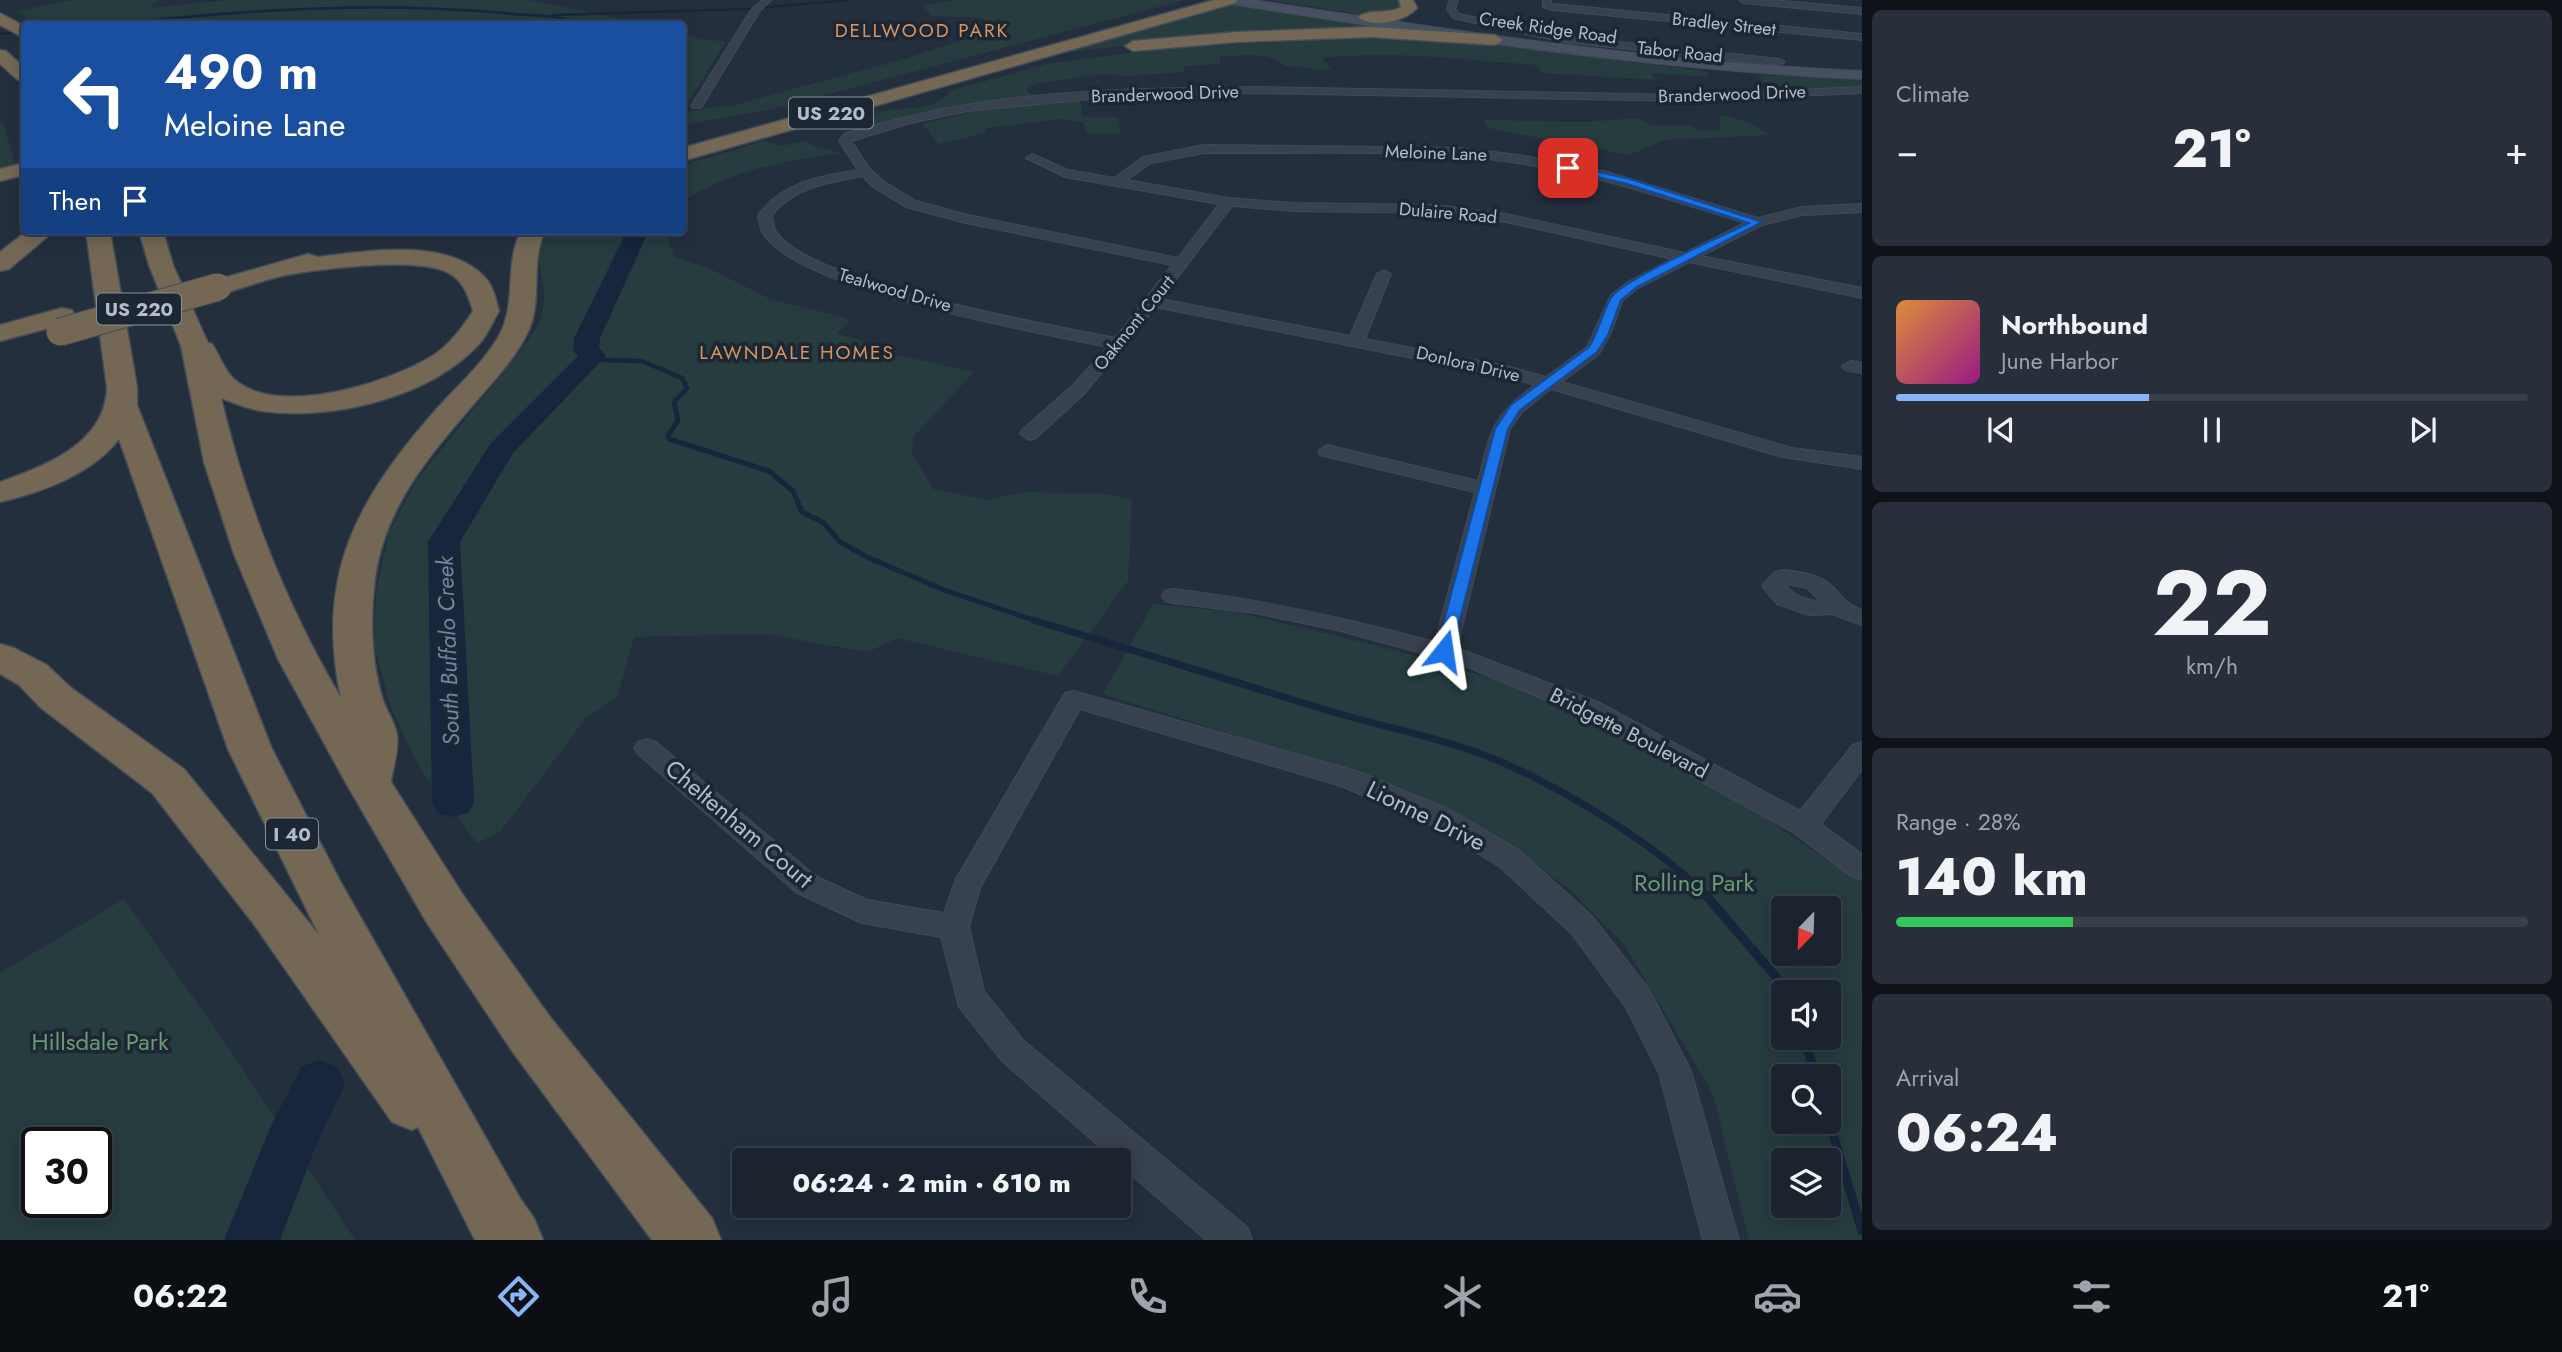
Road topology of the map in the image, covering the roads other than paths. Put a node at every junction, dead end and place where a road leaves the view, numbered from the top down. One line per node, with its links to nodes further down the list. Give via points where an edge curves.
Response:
1 (767, 0): 24 (street, via 755,10)
2 (1202, 0): 25 (highway, US 220)
3 (1230, 0): 8 (main road, Creek Ridge Road); 20 (highway, US 220)
4 (1406, 0): 12 (highway, via 1406,12)
5 (1454, 0): 11 (street, via 1451,9)
6 (1743, 0): 10 (street)
7 (1546, 1): 16 (street, Bradley Street, via 1553,7)
8 (1260, 2): 12 (main road, Creek Ridge Road); 14 (main road, Creek Ridge Road)
9 (1424, 5): 14 (highway, via 1413,16)
10 (1862, 11)
11 (1456, 16): 19 (street, Tabor Road, via 1563,39)
12 (1366, 17): 14 (main road, Creek Ridge Road)
13 (0, 18): 15 (highway)
14 (1394, 23): 17 (main road, Creek Ridge Road); 22 (main road, Creek Ridge Road, via 1627,54)
15 (20, 30)
16 (1862, 37)
17 (1495, 40): 20 (highway, via 1371,33 1237,37 1131,46); 22 (main road, Creek Ridge Road, via 1690,65)
18 (0, 55): 21 (highway)
19 (1780, 62)
20 (979, 72): 28 (highway, US 220)
21 (21, 73)
22 (1862, 73)
23 (1862, 90): 31 (street, Branderwood Drive, via 1685,98 1255,90 1025,101 965,108 849,136 845,141)
24 (697, 106)
25 (817, 107): 26 (highway, US 220); 27 (highway)
26 (713, 126)
27 (686, 143)
28 (686, 154)
29 (1032, 158): 33 (street, Dulaire Road, via 1053,170)
30 (21, 170): 32 (highway)
31 (866, 172): 44 (street, Branderwood Drive, via 893,195 922,207); 54 (street, Tealwood Drive, via 790,192 765,215 770,234 804,259 858,282)
32 (0, 175)
33 (1115, 183): 34 (street, Dulaire Road); 36 (street, Meloine Lane, via 1147,160 1204,149 1461,152 1604,175)
34 (1228, 202): 43 (street, Dulaire Road, via 1475,213); 44 (street, Oakmont Court)
35 (1862, 208): 36 (street, via 1802,211)
36 (1757, 222): 43 (street)
37 (37, 235): 45 (highway)
38 (99, 235): 58 (highway, I 40)
39 (152, 235): 55 (highway)
40 (402, 235): 46 (highway, US 220)
41 (531, 235): 73 (highway, via 522,254 524,303 513,335 416,454 388,493 366,538 352,633 361,700 375,732)
42 (346, 237): 48 (highway)
43 (1690, 258): 49 (street, Dulaire Road); 57 (street, via 1616,298 1593,350)
44 (1182, 263): 50 (street, Oakmont Court)
45 (0, 264)
46 (284, 268): 48 (highway, US 220); 55 (highway, via 370,256 410,256 450,265 470,277 482,293 486,311 468,341 423,375 378,393 334,400 287,404 250,399 217,380 202,350)
47 (1384, 274): 53 (street)
48 (213, 281): 51 (highway, US 220, bridge)
49 (1862, 293)
50 (1152, 302): 53 (street, Donlora Drive); 54 (street, Oakmont Court)
51 (61, 324): 52 (highway); 56 (highway, US 220)
52 (0, 334)
53 (1356, 341): 57 (street, Donlora Drive, via 1506,371)
54 (1119, 344): 59 (street, Oakmont Court, via 1078,390)
55 (195, 346): 73 (highway, via 220,462 252,554 298,659)
56 (0, 348)
57 (1548, 384): 61 (street, Donlora Drive, via 1790,453); 62 (street, via 1516,408 1502,429)
58 (122, 405): 63 (highway, via 110,432 88,451 42,478); 77 (highway, I 40, via 250,749 323,895)
59 (1029, 434)
60 (1327, 451): 62 (street)
61 (1862, 463)
62 (1486, 489): 67 (street)
63 (0, 492)
64 (1173, 596): 67 (street, Bridgette Boulevard, via 1339,623)
65 (1835, 607): 66 (street)
66 (1862, 618)
67 (1444, 651): 74 (street, Bridgette Boulevard, via 1589,708)
68 (0, 657): 70 (highway, via 33,675)
69 (0, 671): 70 (highway)
70 (55, 697): 77 (highway, via 168,781 271,909)
71 (647, 748): 76 (street, Cheltenham Court, via 807,885 862,911)
72 (1862, 751): 74 (street)
73 (368, 783): 78 (highway, via 444,909 531,1034)
74 (1804, 826): 75 (street, Bridgette Boulevard)
75 (1862, 869)
76 (954, 927): 79 (street, via 971,997 1013,1052); 80 (street, Lionne Drive, via 966,887 1074,699 1350,779 1440,817 1510,859 1582,925 1638,999 1675,1072)
77 (506, 1231)
78 (690, 1240)
79 (1234, 1240)
80 (1721, 1240)

